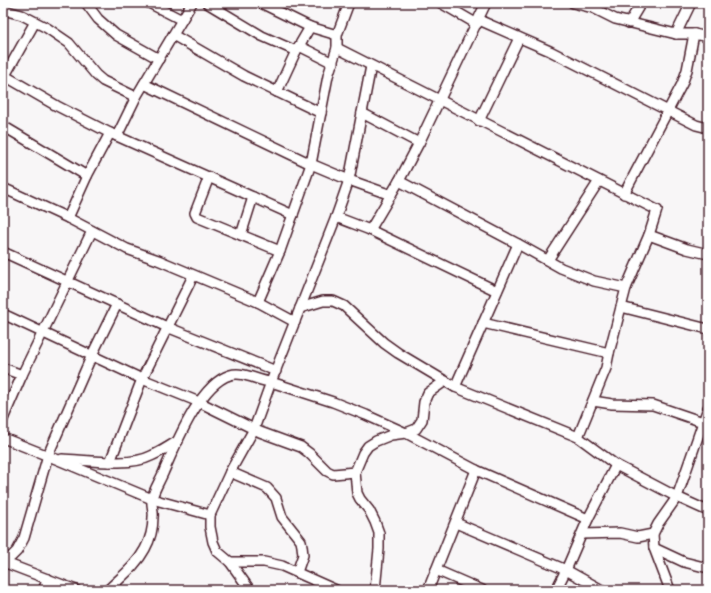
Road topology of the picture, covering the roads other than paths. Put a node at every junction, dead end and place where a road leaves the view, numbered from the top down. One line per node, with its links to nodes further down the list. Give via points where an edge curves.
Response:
1 (86, 3): 26 (street, via 98,19 116,35)
2 (149, 3): 13 (street)
3 (192, 3): 13 (street)
4 (207, 3): 24 (street, via 262,36)
5 (261, 3): 17 (street)
6 (349, 3): 20 (street)
7 (442, 3): 15 (street)
8 (486, 3): 15 (street)
9 (573, 3): 16 (street, via 593,8)
10 (641, 3): 16 (street)
11 (691, 3): 18 (street)
12 (3, 10): 14 (street)
13 (182, 20): 21 (street)
14 (35, 22): 29 (street); 32 (street, via 69,43 96,75)
15 (478, 22): 23 (street); 33 (street)
16 (629, 23): 18 (street)
17 (310, 26): 20 (street); 24 (street)
18 (676, 34): 19 (street)
19 (694, 34): 22 (street); 34 (street, via 687,70)
20 (337, 35): 25 (street)
21 (173, 36): 26 (street); 31 (street)
22 (708, 37)
23 (519, 38): 34 (street, via 550,51); 37 (street)
24 (297, 48): 27 (street); 31 (street)
25 (337, 48): 27 (street); 28 (street)
26 (159, 59): 30 (street)
27 (333, 63): 35 (street)
28 (371, 66): 33 (street); 36 (street)
29 (4, 78): 40 (street)
30 (144, 84): 32 (street); 42 (street)
31 (277, 92): 35 (street)
32 (136, 97): 40 (street)
33 (440, 101): 37 (street); 41 (street)
34 (667, 111): 39 (street); 49 (street)
35 (321, 113): 42 (street)
36 (362, 113): 41 (street); 45 (street)
37 (479, 121): 47 (street)
38 (3, 126): 43 (street)
39 (708, 128)
40 (114, 134): 43 (street); 44 (street)
41 (419, 143): 46 (street)
42 (311, 164): 45 (street); 52 (street)
43 (88, 176): 54 (street)
44 (209, 177): 51 (street); 57 (street, via 195,213 197,217)
45 (349, 180): 50 (street); 53 (street)
46 (399, 181): 50 (street); 59 (street)
47 (599, 181): 49 (street); 65 (street)
48 (3, 188): 54 (street)
49 (624, 194): 58 (street, via 658,210)
50 (391, 195): 55 (street)
51 (253, 197): 52 (street); 57 (street)
52 (293, 214): 61 (street)
53 (336, 217): 55 (street); 73 (street)
54 (68, 218): 56 (street)
55 (370, 230): 69 (street)
56 (92, 231): 66 (street, via 126,249); 67 (street)
57 (241, 235): 61 (street)
58 (649, 235): 62 (street); 68 (street)
59 (518, 244): 65 (street); 69 (street)
60 (708, 247): 62 (street)
61 (280, 251): 70 (street)
62 (697, 251): 64 (street)
63 (3, 252): 67 (street)
64 (708, 254)
65 (548, 260): 68 (street, via 586,278)
66 (193, 276): 70 (street); 77 (street)
67 (68, 282): 71 (street); 79 (street)
68 (626, 288): 72 (street)
69 (497, 291): 76 (street)
70 (258, 302): 75 (street)
71 (117, 304): 77 (street); 81 (street)
72 (621, 307): 78 (street); 80 (street)
73 (300, 308): 75 (street); 86 (street, via 323,301 333,301 344,306 384,343)
74 (3, 314): 79 (street)
75 (295, 322): 83 (street)
76 (483, 323): 80 (street); 88 (street)
77 (167, 327): 83 (street); 85 (street)
78 (708, 329)
79 (43, 332): 81 (street); 84 (street)
80 (608, 353): 89 (street, via 608,361)
81 (92, 355): 85 (street); 99 (street)
82 (3, 368): 84 (street)
83 (276, 371): 87 (street)
84 (22, 375): 92 (street)
85 (142, 378): 90 (street); 100 (street)
86 (444, 381): 88 (street); 95 (street, via 428,393 420,425)
87 (271, 382): 90 (street, via 242,374 229,375 213,385); 94 (street); 95 (street, via 333,402)
88 (455, 387): 96 (street)
89 (593, 401): 93 (street, via 653,405); 96 (street)
90 (199, 402): 94 (street); 98 (street)
91 (708, 408): 93 (street)
92 (3, 419)
93 (706, 422): 105 (street)
94 (254, 429): 103 (street); 104 (street, via 300,447 333,474)
95 (406, 434): 102 (street); 104 (street, via 391,435 368,446)
96 (578, 437): 101 (street)
97 (3, 438): 99 (street)
98 (178, 440): 100 (street, via 151,457); 106 (street)
99 (52, 457): 100 (street); 106 (street); 114 (street, via 24,538 17,551)
100 (110, 462)
101 (616, 465): 105 (street); 109 (street)
102 (476, 470): 109 (street); 110 (street)
103 (230, 472): 108 (street); 119 (street, via 273,493 282,517 301,541 302,555)
104 (355, 472): 126 (street, via 360,499 369,510 379,533)
105 (677, 497): 107 (street); 112 (street)
106 (152, 499): 108 (street); 123 (street, via 151,533 145,549 137,562)
107 (708, 511)
108 (210, 515): 115 (street, via 213,542 218,551)
109 (588, 519): 111 (street)
110 (456, 523): 117 (street); 118 (street)
111 (582, 534): 112 (street); 118 (street)
112 (654, 534): 113 (street)
113 (654, 548): 116 (street, via 684,562); 131 (street)
114 (3, 561): 120 (street)
115 (230, 562): 119 (street, via 264,562); 124 (street)
116 (708, 568)
117 (436, 570): 127 (street); 128 (street)
118 (566, 570): 129 (street); 130 (street)
119 (297, 572): 125 (street)
120 (48, 579): 121 (street); 122 (street)
121 (43, 590)
122 (76, 590)
123 (108, 590)
124 (250, 590)
125 (336, 590)
126 (375, 590)
127 (428, 590)
128 (482, 590)
129 (556, 590)
130 (602, 590)
131 (670, 590)

